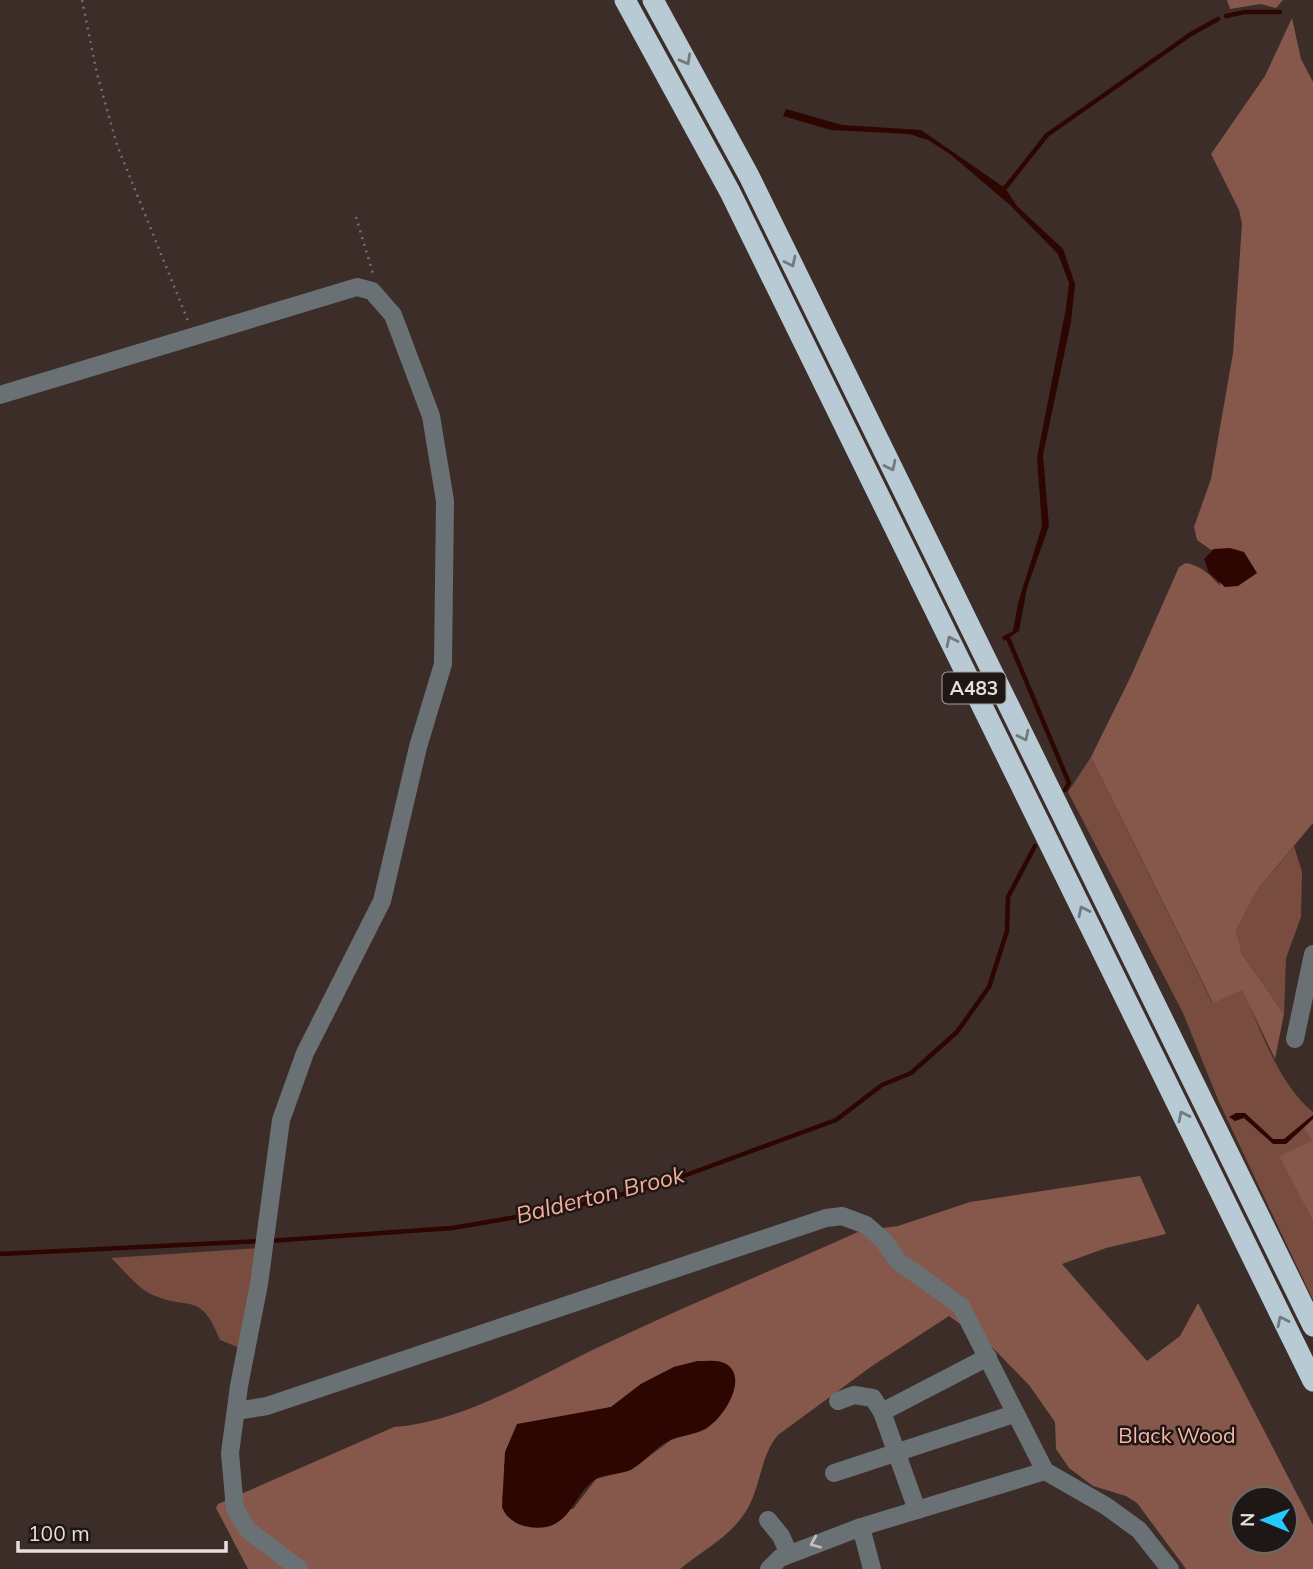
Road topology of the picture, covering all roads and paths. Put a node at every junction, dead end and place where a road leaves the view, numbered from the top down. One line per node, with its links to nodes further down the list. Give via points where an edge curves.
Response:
1 (82, 0): 6 (path, via 96,74 117,145)
2 (625, 0): 12 (highway, A483, one-way to 2, via 730,192)
3 (653, 0): 10 (highway, A483, one-way to 10, via 755,189)
4 (356, 217): 5 (path)
5 (379, 297): 6 (lane, via 373,290 356,287); 14 (lane, via 393,315 431,416 444,502 443,664 418,747 382,901 304,1053 281,1120)
6 (194, 337): 7 (lane)
7 (0, 395)
8 (1313, 954): 9 (lane)
9 (1295, 1039)
10 (1313, 1326)
11 (988, 1357): 14 (lane, via 961,1306 898,1261 866,1225 842,1216 267,1406); 15 (lane); 16 (lane)
12 (1313, 1381)
13 (838, 1401): 15 (lane, via 854,1395 873,1398)
14 (236, 1411): 24 (lane, via 230,1453 235,1508 248,1530)
15 (882, 1412): 17 (lane)
16 (1014, 1414): 17 (lane); 18 (lane)
17 (896, 1453): 19 (lane); 20 (lane)
18 (1045, 1471): 20 (lane); 27 (lane, via 1139,1530)
19 (834, 1473)
20 (917, 1510): 22 (lane)
21 (768, 1520): 23 (lane)
22 (861, 1527): 23 (lane, one-way to 23); 26 (lane)
23 (789, 1554): 25 (lane)
24 (299, 1569)
25 (769, 1569)
26 (872, 1569)
27 (1170, 1569)

